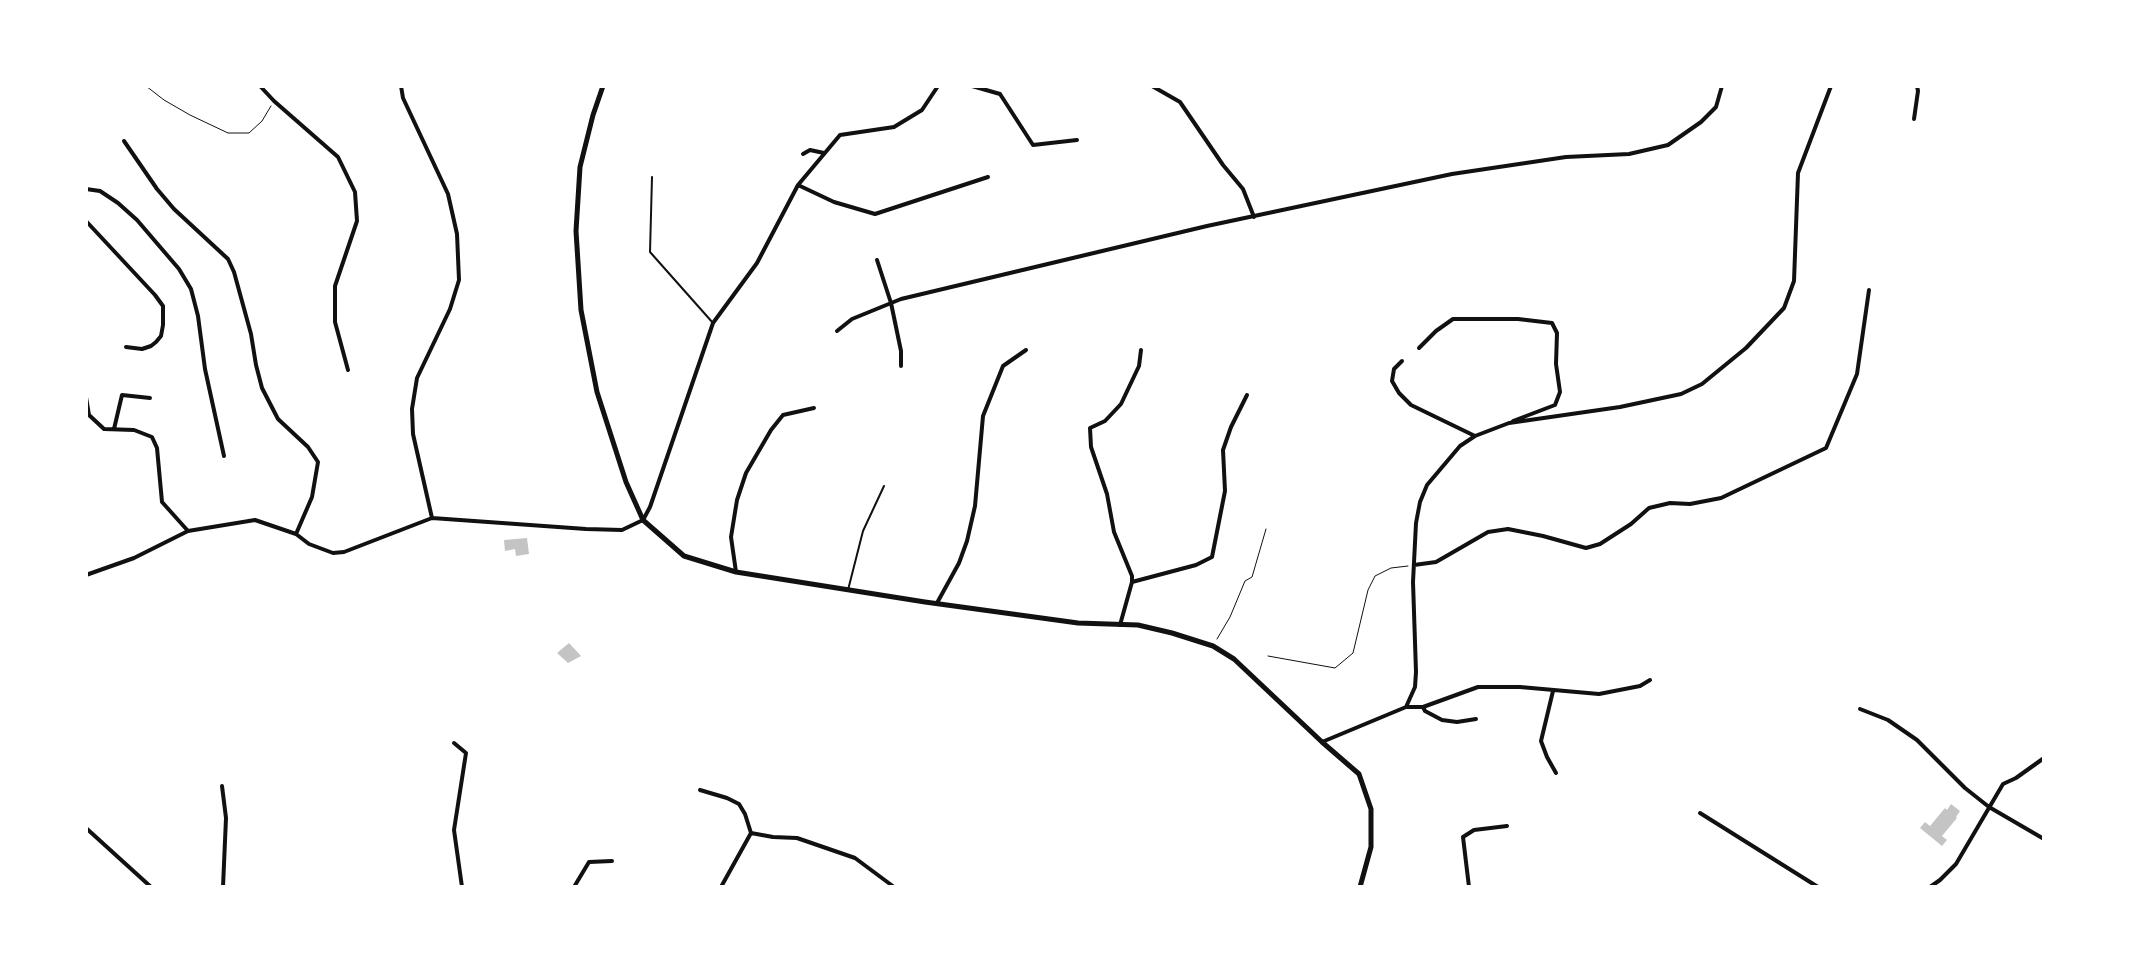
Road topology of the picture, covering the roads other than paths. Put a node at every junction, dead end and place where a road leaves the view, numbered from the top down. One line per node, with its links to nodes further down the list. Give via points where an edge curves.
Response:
1 (260, 86): 32 (street, via 338,157 355,192 357,221 335,286 335,322)
2 (401, 86): 42 (street, via 403,98 448,194 457,234 459,280 450,309 417,378 412,409 412,434)
3 (603, 86): 43 (street, via 580,167 576,231 581,310 598,392 626,482)
4 (938, 86): 14 (street, via 922,110 894,127 840,135)
5 (972, 86): 11 (street, via 1000,94 1033,145)
6 (1152, 86): 19 (street, via 1180,102 1243,189)
7 (1722, 86): 19 (street, via 1716,107 1668,145 1629,154 1566,157 1452,174)
8 (1831, 86): 37 (street, via 1798,173 1794,281 1784,308 1746,348 1702,384 1681,394 1620,407)
9 (1917, 86): 10 (street)
10 (1914, 119)
11 (1076, 140)
12 (124, 141): 45 (street, via 156,189 228,259 251,334 262,388 278,419 308,447 318,462 312,497)
13 (804, 154): 14 (street, via 810,150)
14 (824, 154): 17 (street)
15 (652, 177): 24 (lane, via 650,252)
16 (988, 177): 17 (street, via 875,214 834,202)
17 (798, 185): 24 (street, via 757,263)
18 (86, 189): 40 (street, via 100,191 137,220 179,268 191,289)
19 (1254, 216): 23 (street)
20 (86, 221): 26 (street, via 163,306 163,325 156,342 142,349)
21 (877, 260): 23 (street)
22 (1869, 290): 46 (street, via 1857,374 1826,448 1722,498 1649,508 1600,544 1586,548 1508,529 1488,532 1436,562)
23 (890, 303): 25 (street, via 852,320); 31 (street, via 901,351)
24 (713, 323): 43 (street)
25 (837, 331)
26 (126, 347)
27 (1419, 348): 37 (street, via 1453,319 1552,324 1557,333 1556,364 1560,392 1554,405)
28 (1026, 350): 51 (street, via 1003,366 983,416 975,506 967,541)
29 (1141, 350): 49 (street, via 1139,366 1121,404 1105,421 1090,428 1091,447 1107,494 1114,532)
30 (1402, 361): 39 (street, via 1394,369 1392,381 1399,393 1412,405)
31 (901, 366)
32 (348, 370)
33 (1247, 395): 49 (street, via 1223,450 1225,491 1212,557 1196,565)
34 (86, 397): 38 (street, via 89,415 104,429)
35 (150, 398): 38 (street, via 122,395)
36 (814, 408): 47 (street, via 782,415 746,474 737,500 731,537)
37 (1509, 423): 39 (street)
38 (114, 429): 44 (street, via 134,430 152,437 157,448 162,502)
39 (1475, 436): 46 (street, via 1447,459 1427,485 1416,523)
40 (224, 456)
41 (884, 486): 50 (lane, via 863,531)
42 (432, 518): 43 (street, via 586,530 622,530); 45 (street, via 333,554 309,544)
43 (643, 520): 47 (street, via 684,556)
44 (188, 530): 45 (street, via 255,520); 48 (street, via 134,558)
45 (296, 534)
46 (1414, 565): 56 (street, via 1416,672 1415,687)
47 (736, 572): 50 (street)
48 (86, 575)
49 (1132, 582): 52 (street)
50 (848, 590): 51 (street)
51 (937, 603): 52 (street, via 1078,623)
52 (1120, 625): 59 (street, via 1138,625 1213,646 1234,659)
53 (1650, 680): 54 (street, via 1640,686 1599,694)
54 (1553, 691): 55 (street, via 1478,687); 62 (street, via 1541,741)
55 (1423, 706): 56 (street); 58 (street, via 1425,712 1442,720)
56 (1406, 708): 59 (street)
57 (1860, 709): 65 (street, via 1888,720 1917,740)
58 (1476, 719)
59 (1322, 742): 79 (street, via 1358,774 1371,809 1371,847)
60 (454, 743): 75 (street, via 466,753 454,830)
61 (2044, 758): 65 (street, via 2003,784)
62 (1556, 773)
63 (222, 786): 74 (street, via 226,818)
64 (700, 790): 69 (street, via 739,804)
65 (1989, 807): 70 (street); 82 (street, via 1956,864)
66 (1700, 813): 81 (street)
67 (1507, 826): 80 (street, via 1474,830 1463,837)
68 (86, 828): 73 (street)
69 (751, 833): 72 (street, via 797,838 826,847 854,858); 77 (street)
70 (2044, 839)
71 (612, 861): 76 (street, via 589,862)
72 (892, 885): 78 (street)
73 (151, 887)
74 (223, 887)
75 (462, 887)
76 (574, 887)
77 (722, 887)
78 (885, 887)
79 (1360, 887)
80 (1469, 887)
81 (1818, 887)
82 (1930, 887)

